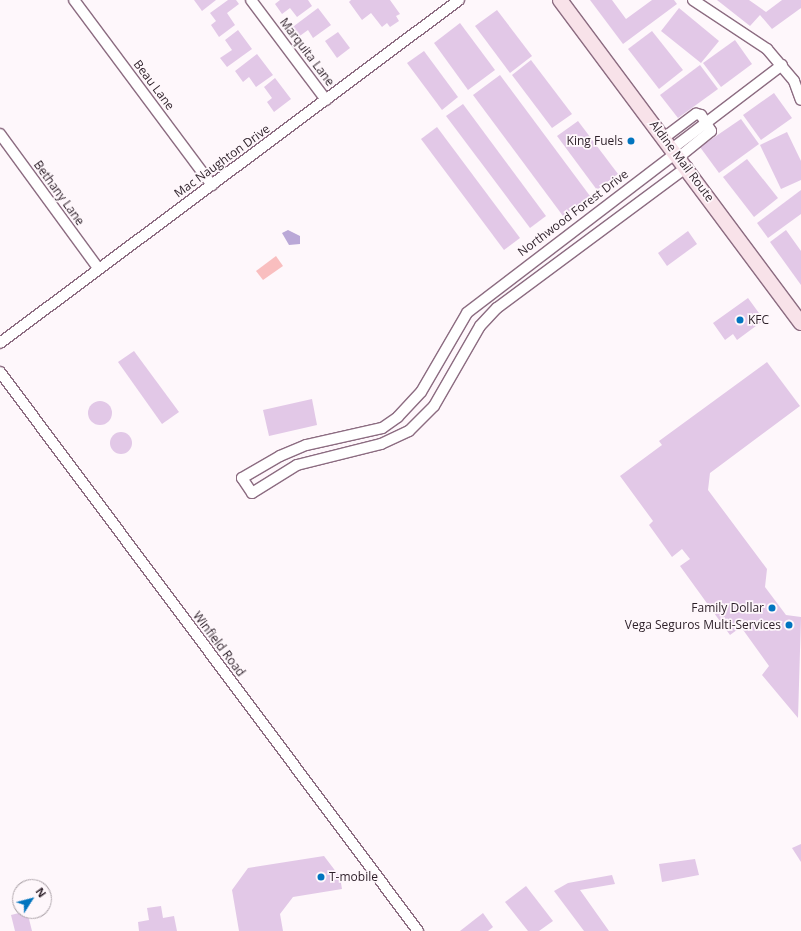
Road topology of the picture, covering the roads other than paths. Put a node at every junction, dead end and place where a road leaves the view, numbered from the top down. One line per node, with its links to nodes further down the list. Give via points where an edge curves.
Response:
1 (74, 0): 12 (street, Beau Lane)
2 (252, 0): 7 (street, Marquita Lane)
3 (459, 0): 7 (street, Mac Naughton Drive)
4 (560, 0): 11 (main road, Aldine Mail Route)
5 (694, 0): 6 (street, via 756,40)
6 (782, 65): 8 (street, via 794,80); 9 (street)
7 (326, 100): 12 (street, Mac Naughton Drive)
8 (801, 100)
9 (706, 122): 11 (street, via 711,131); 11 (street, via 696,114)
10 (0, 134): 13 (street, Bethany Lane)
11 (676, 152): 14 (street, Northwood Forest Drive); 15 (street, Northwood Forest Drive); 16 (main road, Aldine Mail Route)
12 (212, 185): 13 (street, Mac Naughton Drive)
13 (98, 268): 17 (street, Mac Naughton Drive)
14 (487, 296): 15 (street); 19 (street, Northwood Forest Drive, via 467,313 421,392)
15 (497, 308): 20 (street, Northwood Forest Drive, via 480,326 434,406)
16 (801, 323)
17 (0, 343)
18 (0, 372): 21 (street, Winfield Road)
19 (398, 417): 20 (street); 20 (street, Northwood Forest Drive, via 382,428 293,450 242,478 252,492 297,465 381,444)
20 (409, 431)
21 (418, 931)

